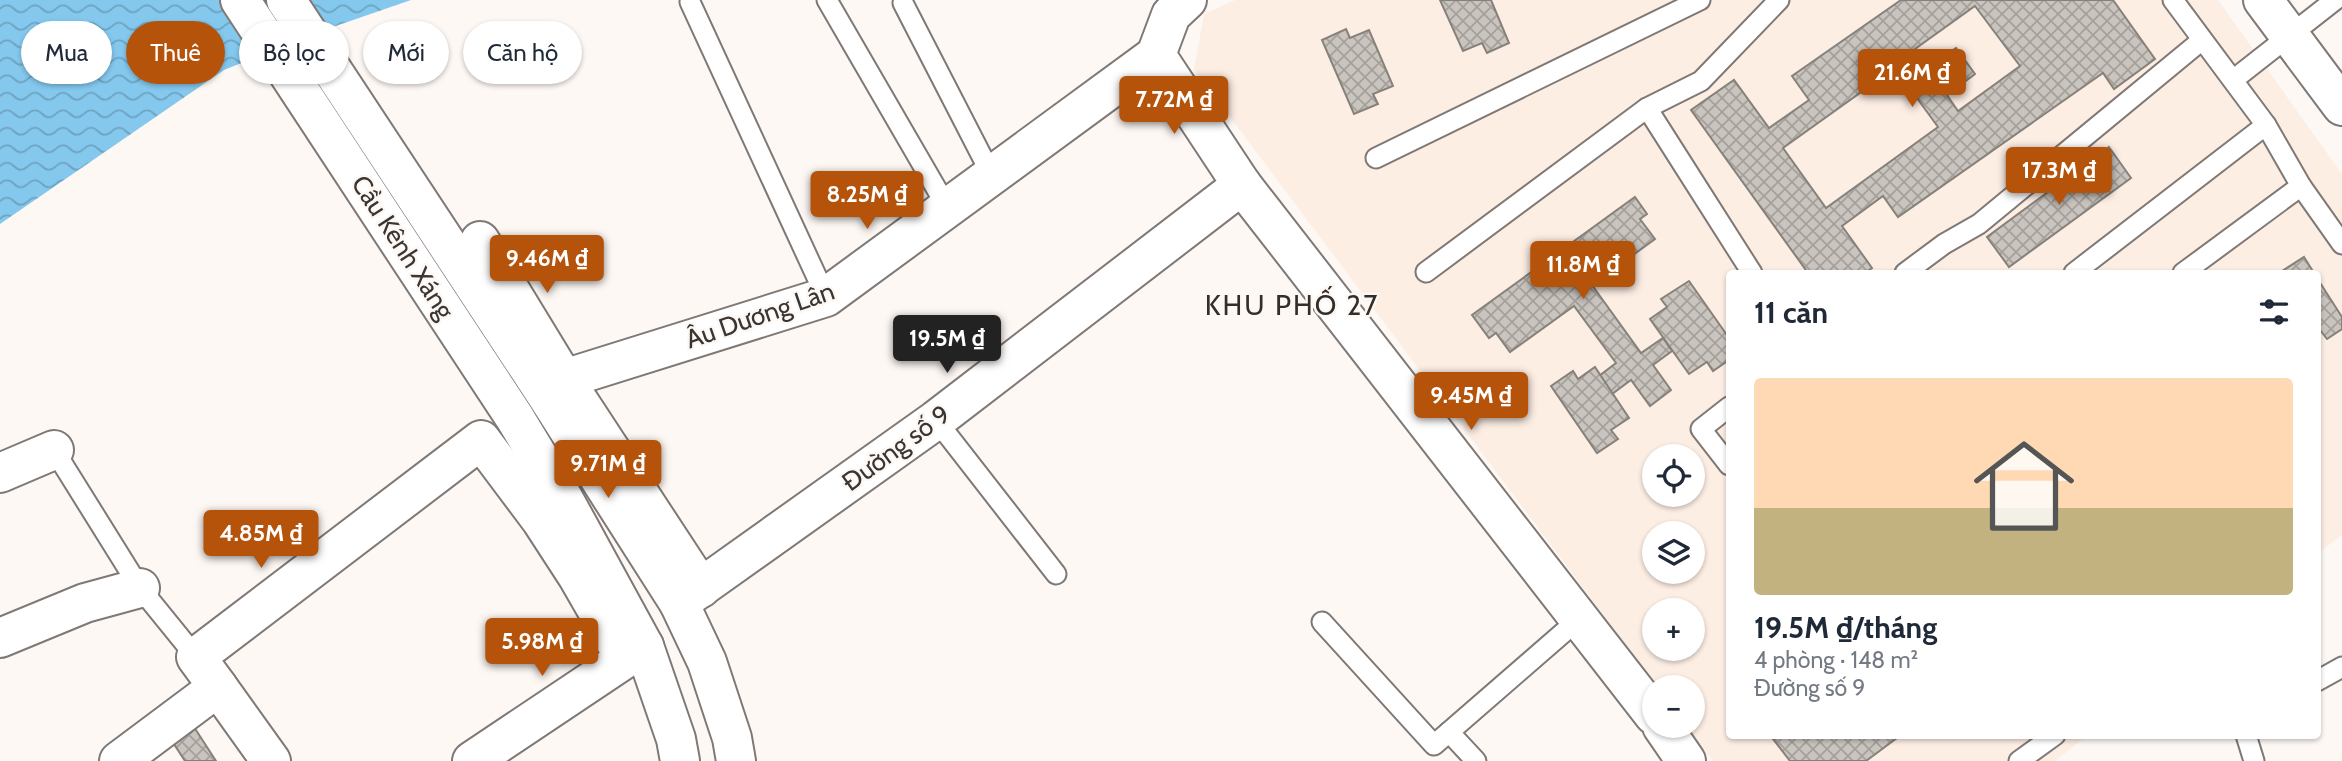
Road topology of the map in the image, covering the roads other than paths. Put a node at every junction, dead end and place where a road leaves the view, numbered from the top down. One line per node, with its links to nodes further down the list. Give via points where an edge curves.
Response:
1 (240, 0): 44 (street, Cầu Kênh Xáng, via 515,418 562,496)
2 (286, 0): 40 (street, Cầu Kênh Xáng, via 596,475)
3 (827, 0): 23 (lane)
4 (1186, 0): 14 (street, via 1171,15)
5 (1700, 0): 19 (lane)
6 (1779, 0): 17 (lane, via 1701,81)
7 (2173, 0): 13 (lane)
8 (2263, 0): 12 (street)
9 (2335, 0): 12 (lane)
10 (690, 2): 31 (lane)
11 (903, 3): 20 (lane)
12 (2290, 35): 15 (lane); 16 (street)
13 (2202, 40): 15 (lane); 27 (lane, via 1979,224)
14 (1156, 55): 20 (street, Âu Dương Lân); 21 (street)
15 (2233, 80): 18 (lane)
16 (2342, 106)
17 (1647, 108): 26 (lane); 30 (lane)
18 (2266, 125): 22 (lane); 28 (lane)
19 (1376, 158)
20 (991, 174): 23 (street, Âu Dương Lân)
21 (1242, 185): 34 (street, Đường số 9); 41 (street)
22 (2301, 186): 25 (lane); 29 (lane)
23 (947, 207): 31 (street, Âu Dương Lân)
24 (480, 241): 32 (street)
25 (2342, 244)
26 (1750, 270)
27 (1909, 270)
28 (2078, 270)
29 (2187, 270)
30 (1426, 272)
31 (827, 297): 32 (street, Âu Dương Lân)
32 (564, 379): 40 (street)
33 (1726, 409): 36 (lane, via 1701,429)
34 (936, 420): 38 (lane); 40 (street, Đường số 9)
35 (54, 450): 37 (street); 39 (lane)
36 (1726, 461)
37 (0, 473)
38 (1056, 574)
39 (140, 588): 43 (street, via 85,603); 45 (lane)
40 (690, 595): 58 (street)
41 (1579, 620): 49 (street); 50 (lane)
42 (1322, 622): 50 (lane, via 1434,745)
43 (0, 638)
44 (634, 652): 45 (street, via 481,440); 56 (street); 57 (street, via 676,739)
45 (196, 657): 48 (street)
46 (2342, 667): 47 (lane)
47 (2321, 679)
48 (218, 687): 54 (street); 55 (street)
49 (1642, 700)
50 (1450, 732): 59 (lane)
51 (1670, 738): 60 (street)
52 (2049, 739): 61 (lane)
53 (2247, 739): 62 (lane)
54 (119, 761)
55 (271, 761)
56 (472, 761)
57 (680, 761)
58 (736, 761)
59 (1476, 761)
60 (1686, 761)
61 (2019, 761)
62 (2254, 761)

